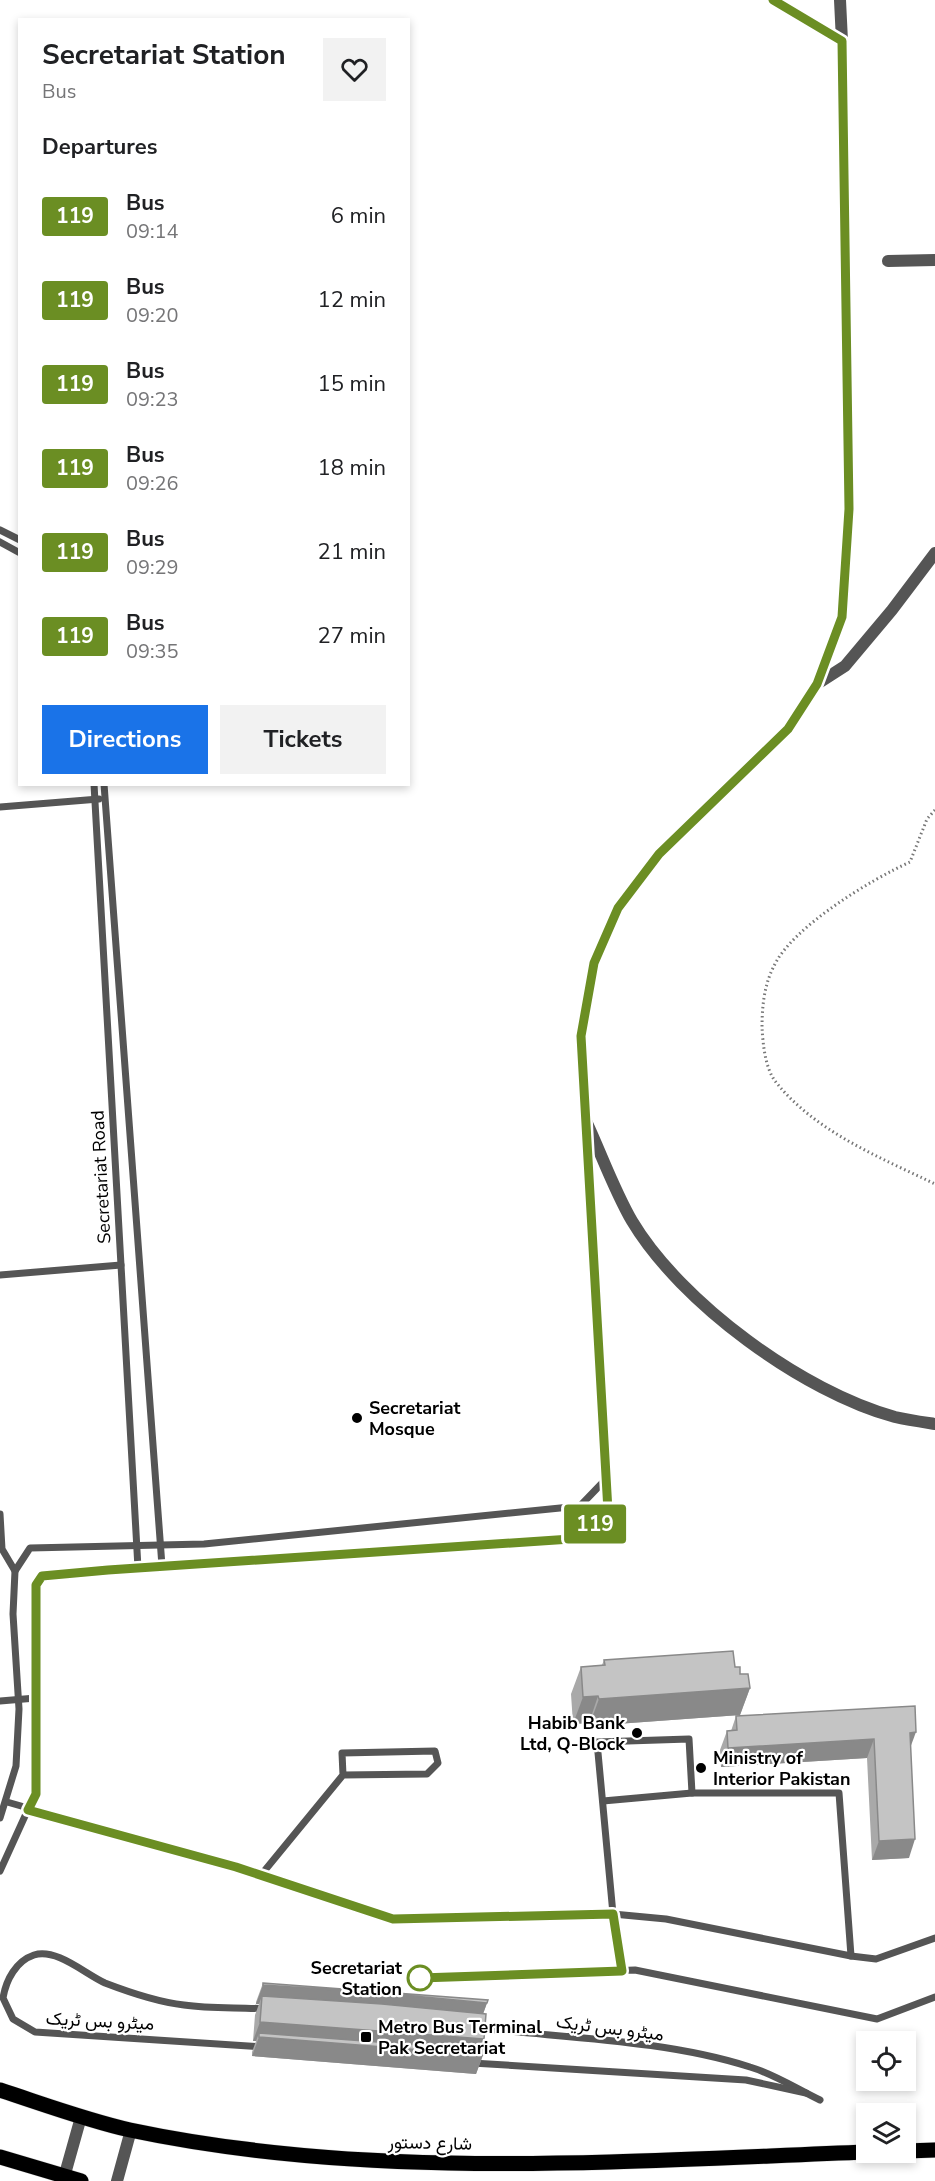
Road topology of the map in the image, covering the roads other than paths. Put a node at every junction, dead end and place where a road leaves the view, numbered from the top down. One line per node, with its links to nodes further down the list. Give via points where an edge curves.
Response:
1 (773, 0): 3 (street)
2 (840, 0): 3 (street)
3 (842, 41): 11 (street, via 849,509 842,617)
4 (935, 260): 5 (street)
5 (888, 261)
6 (0, 530): 7 (lane)
7 (18, 539)
8 (0, 542): 9 (lane)
9 (18, 552)
10 (935, 553): 11 (street, via 845,666)
11 (817, 684): 17 (street, via 788,729 659,854 618,908 594,963 581,1036)
12 (94, 786): 15 (lane, Secretariat Road)
13 (104, 786): 14 (lane, Secretariat Road)
14 (105, 798): 15 (lane); 24 (lane, Secretariat Road)
15 (95, 800): 16 (lane); 18 (lane, Secretariat Road)
16 (0, 807)
17 (583, 1114): 20 (street, via 632,1221 682,1286 746,1340 814,1384 894,1417); 21 (street)
18 (122, 1265): 19 (lane); 25 (lane, Secretariat Road)
19 (0, 1275)
20 (935, 1424)
21 (606, 1478): 22 (street); 24 (lane, via 580,1506)
22 (608, 1511): 26 (lane, via 571,1539)
23 (0, 1514): 28 (lane, via 2,1549)
24 (162, 1546): 25 (lane); 26 (lane, Secretariat Road)
25 (137, 1548): 27 (lane, Secretariat Road); 28 (lane, via 30,1548)
26 (162, 1566): 27 (lane)
27 (138, 1568): 29 (lane, via 42,1576 36,1585)
28 (15, 1571): 30 (lane, via 13,1614)
29 (36, 1698): 30 (lane); 36 (lane, via 36,1794)
30 (19, 1700): 31 (lane); 35 (lane, via 16,1766)
31 (0, 1701)
32 (343, 1775): 32 (lane, via 427,1774 438,1763 435,1750 342,1753); 39 (lane)
33 (692, 1793): 34 (lane); 34 (lane, via 689,1739 597,1742); 42 (lane, via 839,1793)
34 (603, 1801): 40 (lane)
35 (7, 1802): 36 (lane); 37 (lane)
36 (28, 1810): 38 (lane); 39 (lane)
37 (0, 1818)
38 (0, 1871)
39 (261, 1875): 40 (lane, via 393,1919)
40 (613, 1914): 42 (lane, via 666,1919); 43 (lane)
41 (935, 1938): 42 (lane, via 876,1959)
42 (851, 1956)
43 (622, 1971): 44 (lane); 45 (lane, via 635,1970 877,2019)
44 (420, 1978)
45 (935, 1997)
46 (272, 2009): 48 (lane, میٹرو بس ٹریک, via 184,2005 138,1996 43,1954 34,1955 17,1967 3,1998 13,2019 35,2032)
47 (464, 2027): 51 (lane, میٹرو بس ٹریک, via 699,2054 751,2067)
48 (269, 2048)
49 (463, 2062): 51 (lane, میٹرو بس ٹریک, via 746,2080)
50 (0, 2090): 53 (main road, شارع دستور)
51 (806, 2093): 52 (lane, میٹرو بس ٹریک)
52 (820, 2100)
53 (81, 2117): 54 (main road, شارع دستور); 59 (street)
54 (131, 2130): 57 (main road, شارع دستور, via 271,2154 406,2163); 61 (street)
55 (935, 2150): 56 (main road)
56 (916, 2151)
57 (856, 2152)
58 (0, 2157): 59 (main road)
59 (63, 2179): 60 (main road)
60 (81, 2181)
61 (117, 2181)

